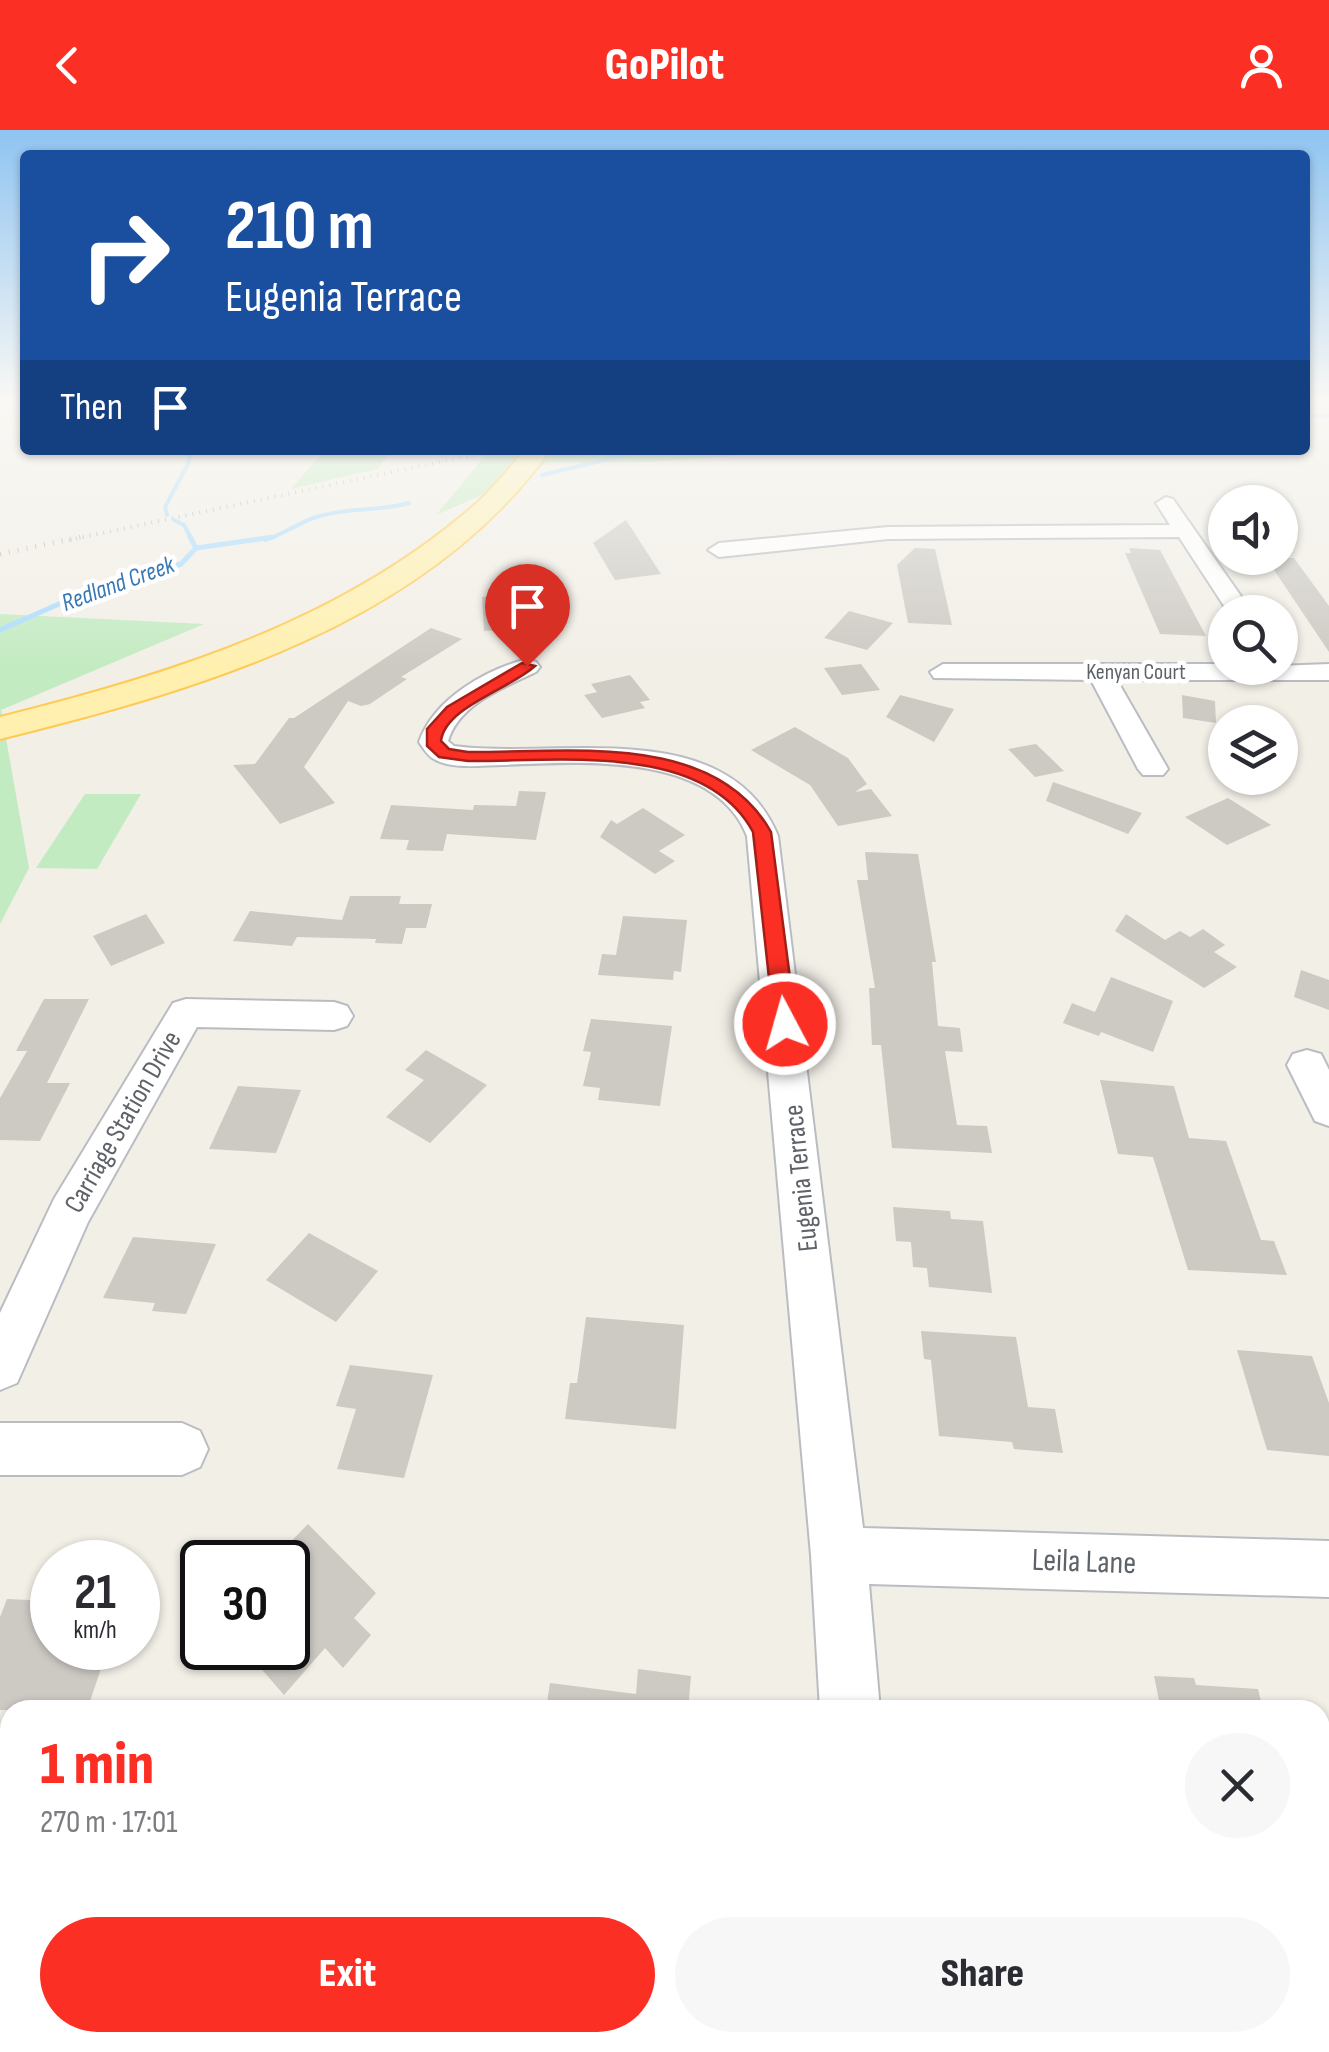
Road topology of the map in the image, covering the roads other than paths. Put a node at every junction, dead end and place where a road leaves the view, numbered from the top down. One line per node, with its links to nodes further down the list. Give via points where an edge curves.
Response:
1 (475, 489): 13 (main road, via 416,540 284,617 158,668)
2 (500, 489): 14 (main road, via 445,542 295,632 148,689)
3 (1166, 503): 4 (street)
4 (1184, 532): 5 (street, via 888,533); 6 (street)
5 (720, 550)
6 (1228, 595)
7 (527, 666): 22 (street, Eugenia Terrace, via 452,711 435,729 433,742 444,754 650,758 718,784 751,812 762,832)
8 (1298, 670): 11 (street, Kenyan Court)
9 (1208, 671): 12 (street, Kenyan Court)
10 (943, 672): 12 (street, Kenyan Court)
11 (1329, 672)
12 (1100, 673): 15 (street)
13 (0, 710)
14 (0, 728)
15 (1153, 769)
16 (334, 1016): 19 (street, Carriage Station Drive, via 186,1013 70,1213)
17 (1307, 1065): 18 (street)
18 (1329, 1110)
19 (0, 1366)
20 (0, 1449): 21 (street)
21 (182, 1449)
22 (839, 1555): 23 (street, Leila Lane); 24 (street, Eugenia Terrace)
23 (1329, 1570)
24 (849, 1700)

